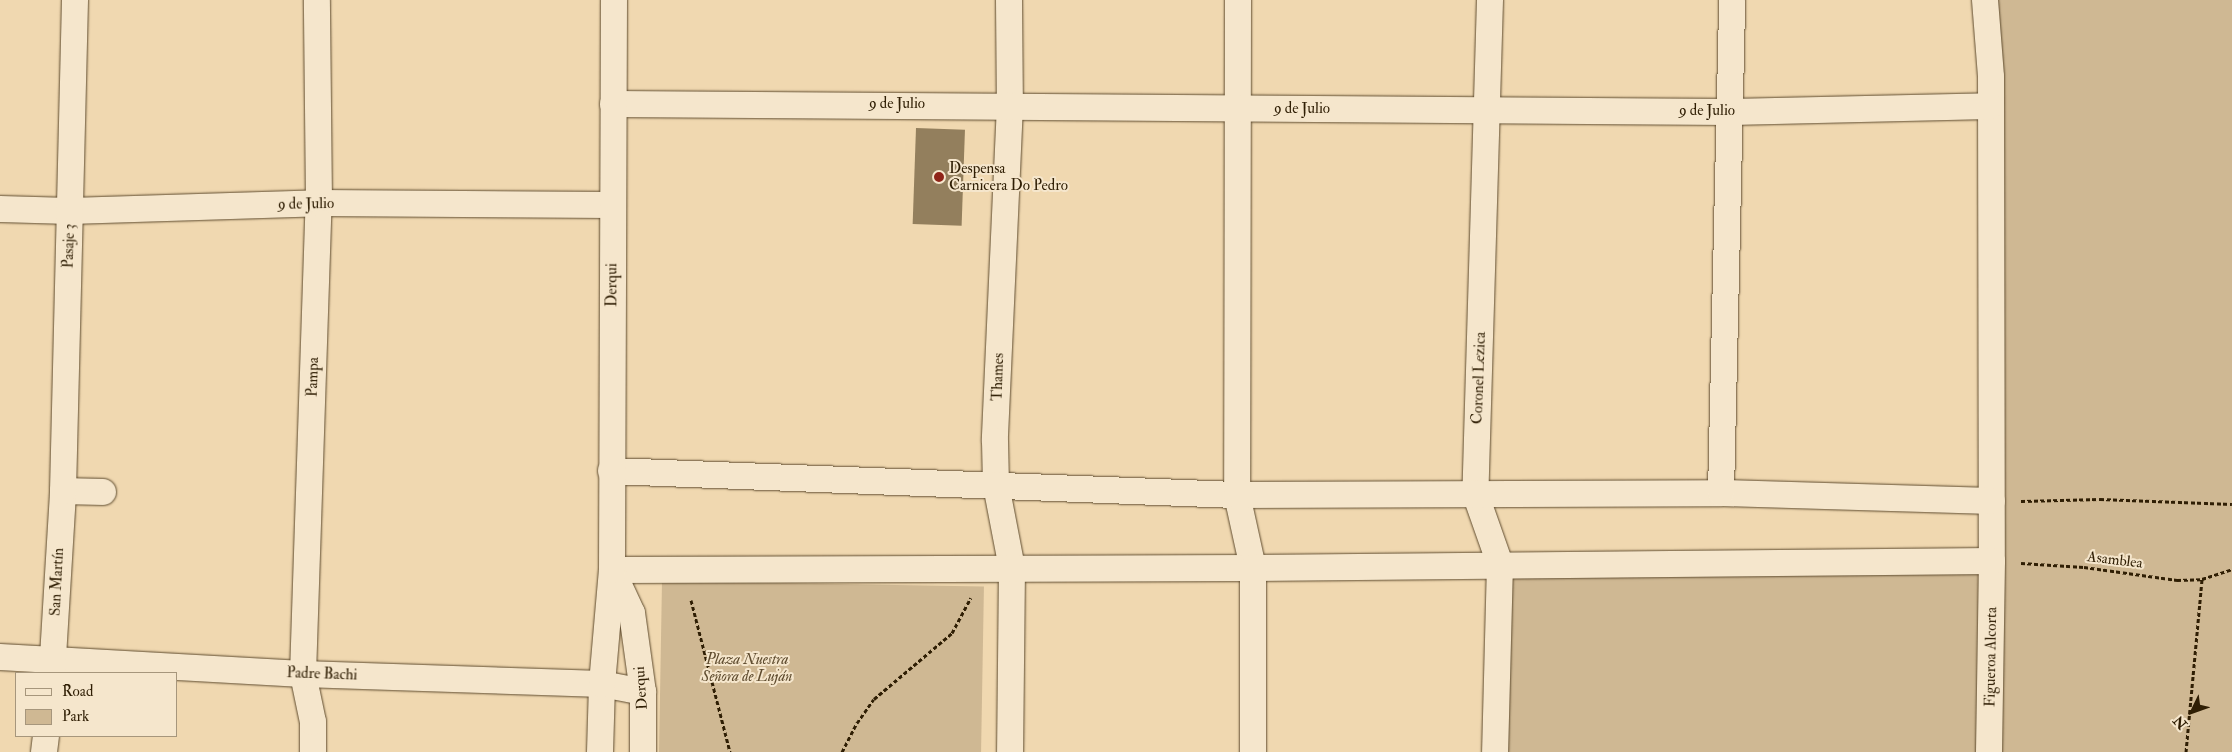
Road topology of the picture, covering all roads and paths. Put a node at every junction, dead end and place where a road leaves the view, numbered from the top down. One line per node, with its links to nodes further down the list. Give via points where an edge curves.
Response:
1 (75, 0): 18 (street, Pasaje 3)
2 (317, 0): 15 (street, Pampa)
3 (614, 0): 9 (street, Derqui)
4 (1009, 0): 10 (street, Thames)
5 (1238, 0): 12 (street)
6 (1490, 0): 13 (street, Coronel Lezica)
7 (1732, 0): 14 (street)
8 (1985, 0): 11 (street, Figueroa Alcorta)
9 (614, 104): 10 (street, 9 de Julio); 16 (street, Derqui)
10 (1010, 105): 12 (street, 9 de Julio); 20 (street, Thames, via 995,441)
11 (1990, 106): 14 (street, 9 de Julio); 26 (street, Figueroa Alcorta)
12 (1237, 108): 13 (street, 9 de Julio); 25 (street)
13 (1489, 110): 14 (street, 9 de Julio); 23 (street, Coronel Lezica)
14 (1731, 112): 24 (street)
15 (319, 203): 16 (street, 9 de Julio); 18 (street, 9 de Julio); 39 (street, Pampa)
16 (612, 205): 19 (street, Derqui)
17 (0, 209): 18 (street, 9 de Julio)
18 (70, 211): 21 (street, Pasaje 3)
19 (611, 471): 20 (street); 35 (street, Derqui)
20 (996, 485): 25 (street); 31 (street, Thames)
21 (63, 492): 22 (street); 38 (street, San Martín)
22 (103, 492)
23 (1475, 493): 24 (street); 25 (street); 29 (street, Coronel Lezica)
24 (1722, 493): 26 (street)
25 (1238, 495): 32 (street)
26 (1992, 501): 27 (path, via 2100,499); 28 (street, Figueroa Alcorta)
27 (2232, 504)
28 (1992, 561): 29 (street); 36 (path, Asamblea, via 2084,567 2177,580); 52 (street, Figueroa Alcorta)
29 (1500, 564): 32 (street); 51 (street, Coronel Lezica)
30 (986, 568): 31 (street); 33 (street); 48 (path, via 952,632 874,699)
31 (1012, 568): 32 (street); 49 (street, Thames)
32 (1253, 568): 50 (street)
33 (682, 569): 35 (street); 47 (path)
34 (2232, 569): 36 (path, Asamblea)
35 (612, 570): 40 (street, Derqui); 41 (street, Derqui, via 632,612)
36 (2202, 579): 53 (path)
37 (0, 657): 38 (street, Padre Bachi)
38 (52, 666): 39 (street, Padre Bachi)
39 (303, 674): 40 (street, Padre Bachi); 44 (street, Pampa, via 313,722)
40 (602, 684): 41 (street, Padre Bachi); 45 (street, Derqui)
41 (643, 692): 46 (street, Derqui)
42 (46, 737): 43 (street)
43 (44, 752)
44 (313, 752)
45 (600, 752)
46 (643, 752)
47 (730, 752)
48 (842, 752)
49 (1010, 752)
50 (1253, 752)
51 (1495, 752)
52 (1989, 752)
53 (2186, 752)

